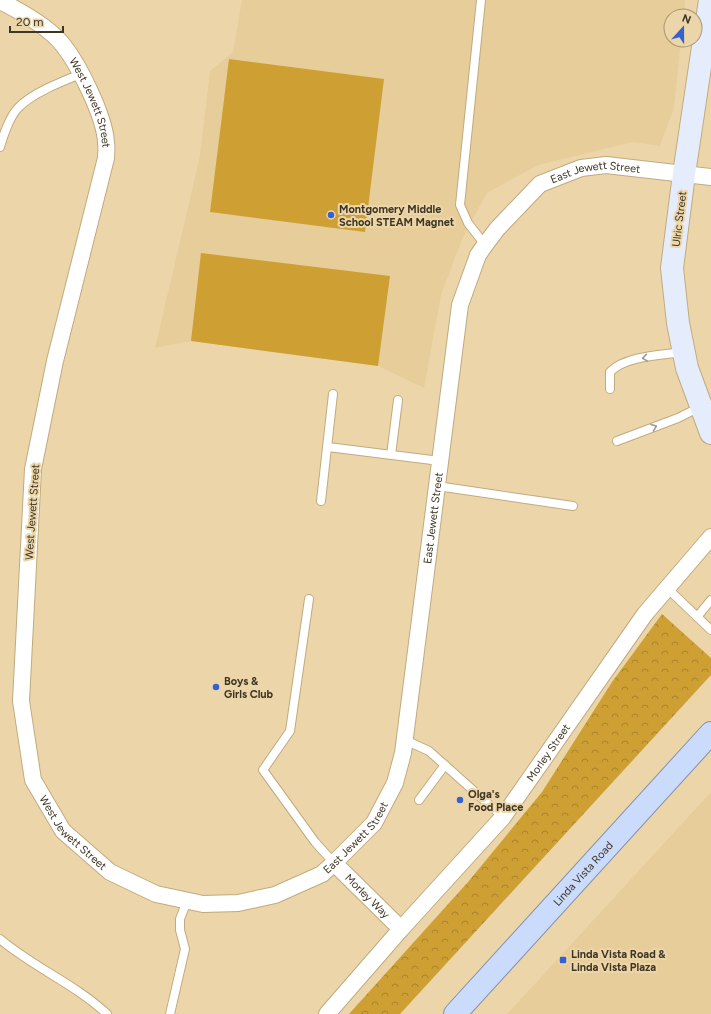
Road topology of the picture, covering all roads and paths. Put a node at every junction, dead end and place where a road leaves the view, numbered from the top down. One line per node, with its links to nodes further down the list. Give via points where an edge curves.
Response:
1 (482, 0): 8 (lane, via 460,205 468,223)
2 (710, 0): 6 (main road, Ulric Street)
3 (0, 1): 4 (street, West Jewett Street, via 44,27 62,44)
4 (81, 74): 5 (lane, via 31,98 18,108 5,131); 34 (street, West Jewett Street, via 100,116 106,142 106,158 55,361 33,469 21,701 34,780 63,831 110,872 156,894)
5 (0, 147)
6 (684, 174): 7 (street, East Jewett Street); 8 (street, East Jewett Street, via 606,165 581,168 540,184); 9 (main road, Ulric Street, via 672,268)
7 (711, 177)
8 (485, 245): 18 (street, East Jewett Street, via 478,255 460,304)
9 (684, 352): 10 (lane, one-way to 10, via 635,360 614,367 610,372); 13 (main road, Ulric Street)
10 (610, 389)
11 (333, 394): 16 (lane)
12 (398, 400): 17 (lane)
13 (701, 407): 14 (main road, Ulric Street); 15 (lane, one-way to 13)
14 (711, 433)
15 (617, 441)
16 (328, 447): 17 (lane); 20 (lane)
17 (391, 455): 18 (lane)
18 (440, 461): 19 (street, East Jewett Street)
19 (437, 486): 21 (lane); 29 (street, East Jewett Street)
20 (321, 501)
21 (573, 506)
22 (710, 540): 23 (street, Morley Street)
23 (667, 588): 26 (lane); 32 (street, Morley Street, via 645,614)
24 (309, 599): 33 (lane, via 290,731 263,770 315,842)
25 (711, 600): 26 (lane)
26 (696, 617): 27 (lane)
27 (711, 630)
28 (711, 733): 41 (main road, Linda Vista Road)
29 (405, 740): 30 (lane, via 429,751); 33 (street, East Jewett Street, via 395,783 374,823)
30 (445, 765): 31 (lane); 32 (lane)
31 (419, 800)
32 (503, 816): 36 (street, Morley Street)
33 (334, 863): 35 (street, East Jewett Street, via 322,874 275,896 238,903); 36 (street, Morley Way)
34 (187, 900): 35 (street, West Jewett Street); 39 (lane, via 180,919 180,930 186,949)
35 (203, 904)
36 (401, 929): 40 (street, Morley Street)
37 (0, 939): 38 (lane, via 15,952 95,1002)
38 (107, 1014)
39 (170, 1014)
40 (327, 1014)
41 (455, 1014)

